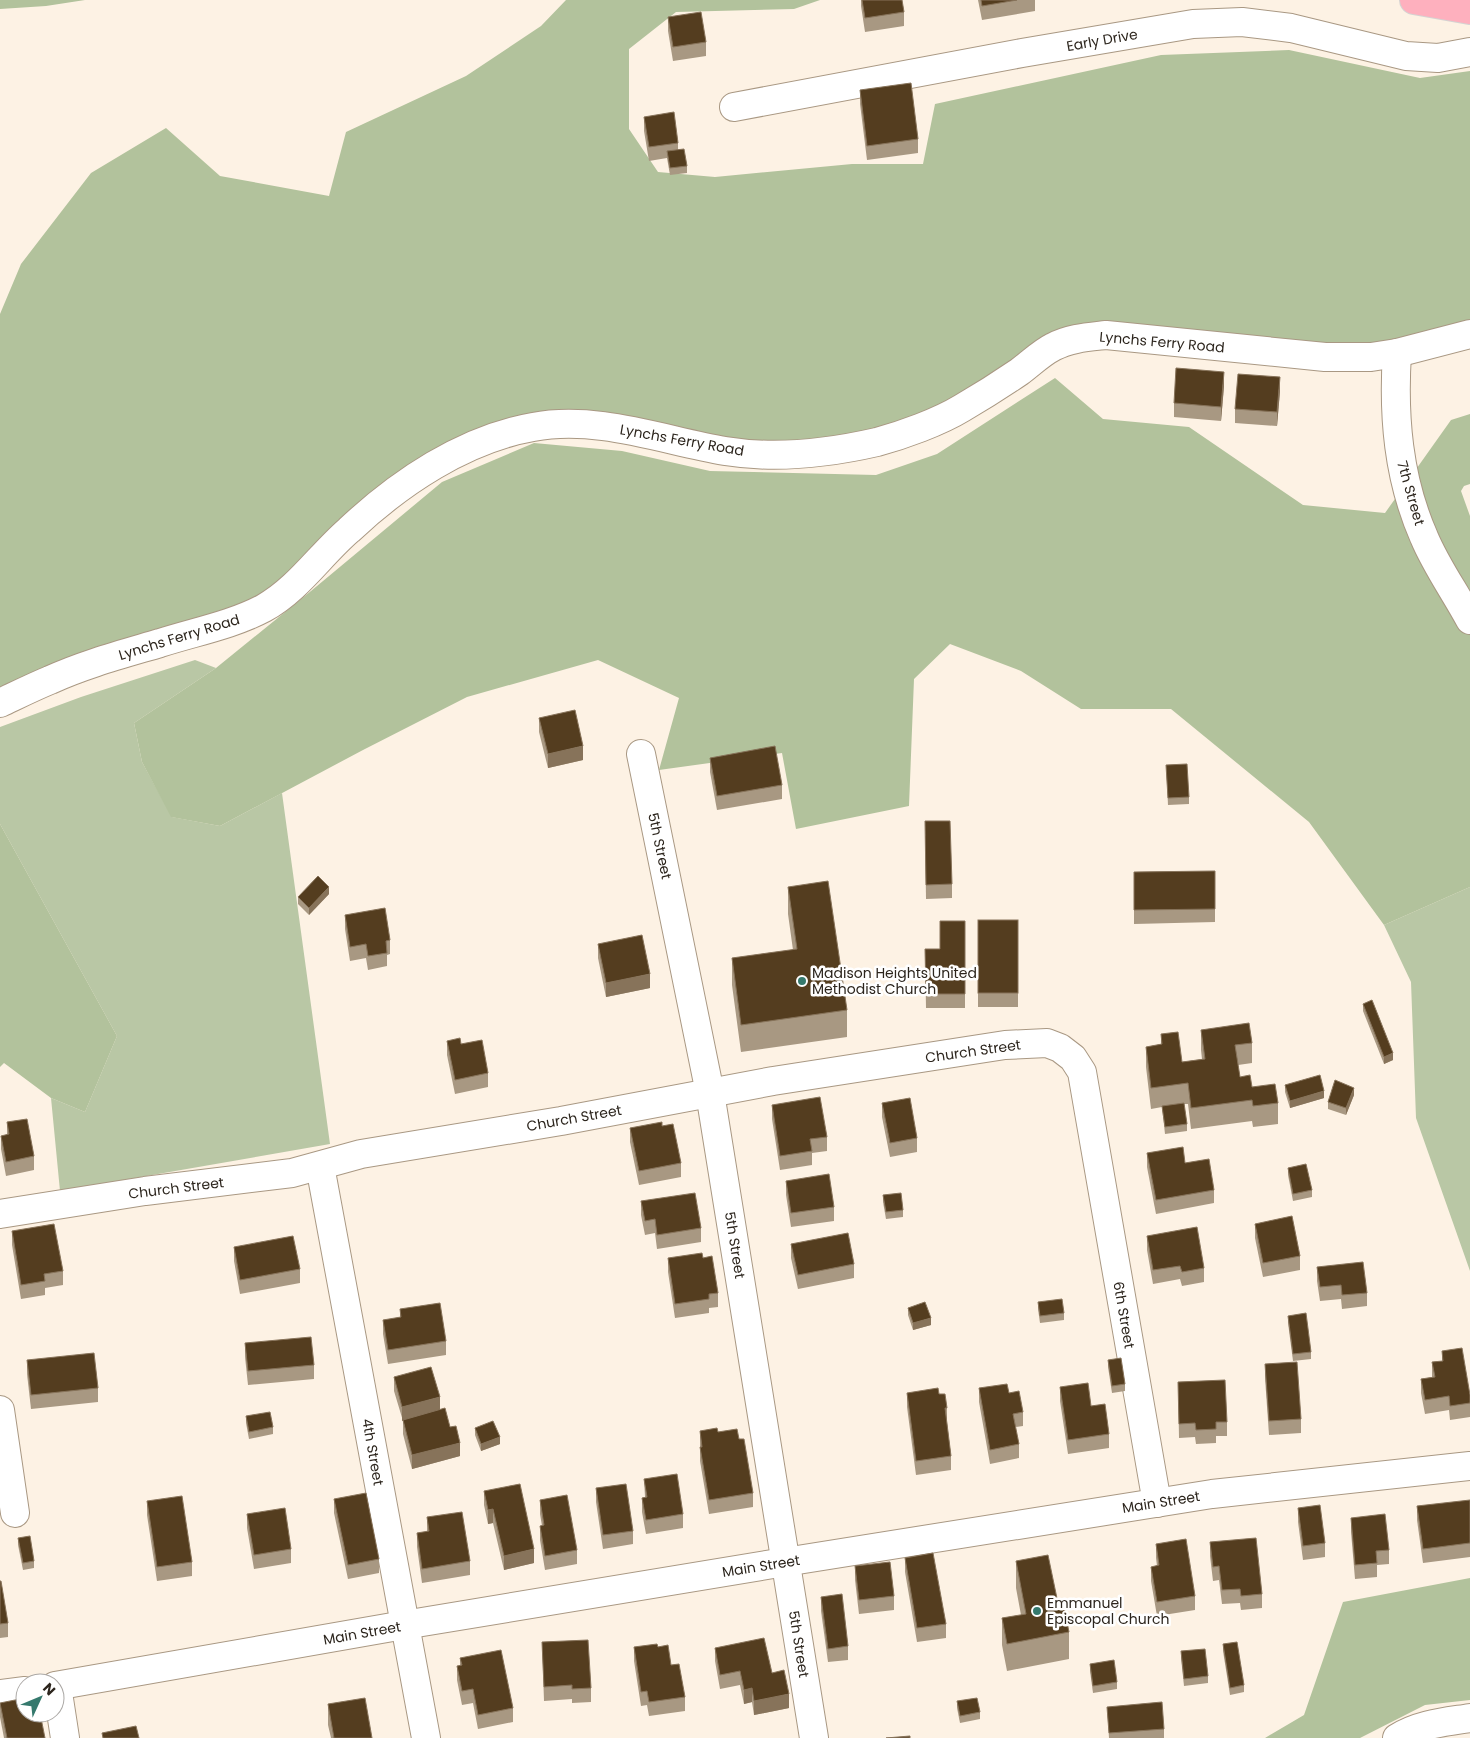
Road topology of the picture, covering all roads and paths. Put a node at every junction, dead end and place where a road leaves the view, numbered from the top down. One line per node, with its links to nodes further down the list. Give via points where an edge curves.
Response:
1 (1414, 0): 2 (main road)
2 (1470, 10)
3 (1470, 52): 4 (street, Early Drive, via 1438,58 1406,56 1291,28 1242,22 1193,24)
4 (734, 107)
5 (1470, 334): 6 (street, Lynchs Ferry Road)
6 (1397, 353): 7 (street, 7th Street, via 1394,391 1398,447 1411,502 1424,537); 8 (street, Lynchs Ferry Road, via 1371,357 1325,357 1106,335 1081,337 1053,347 1019,372 937,421 880,441 833,451 786,455 728,452 606,426 575,424 535,426 497,435 460,450 393,492 348,530 293,587 266,607 235,621 90,664)
7 (1470, 620)
8 (0, 703)
9 (641, 754): 10 (street, 5th Street)
10 (710, 1093): 11 (street, Church Street, via 1005,1046 1047,1043 1073,1058 1082,1072); 12 (street, Church Street, via 361,1154); 18 (street, 5th Street)
11 (1091, 1128): 16 (street, 6th Street)
12 (320, 1166): 13 (street, Church Street, via 292,1173 145,1191); 19 (street, 4th Street)
13 (0, 1214)
14 (0, 1410): 17 (street)
15 (1470, 1466): 16 (street, Main Street)
16 (1157, 1503): 18 (street, Main Street)
17 (15, 1513)
18 (785, 1562): 19 (street, Main Street); 27 (street, 5th Street)
19 (404, 1625): 20 (street, Main Street); 26 (street, 4th Street)
20 (65, 1684)
21 (15, 1692): 22 (street)
22 (0, 1694)
23 (1470, 1718): 28 (street, via 1432,1724)
24 (62, 1723): 25 (street)
25 (64, 1738)
26 (426, 1738)
27 (814, 1738)
28 (1397, 1738)

